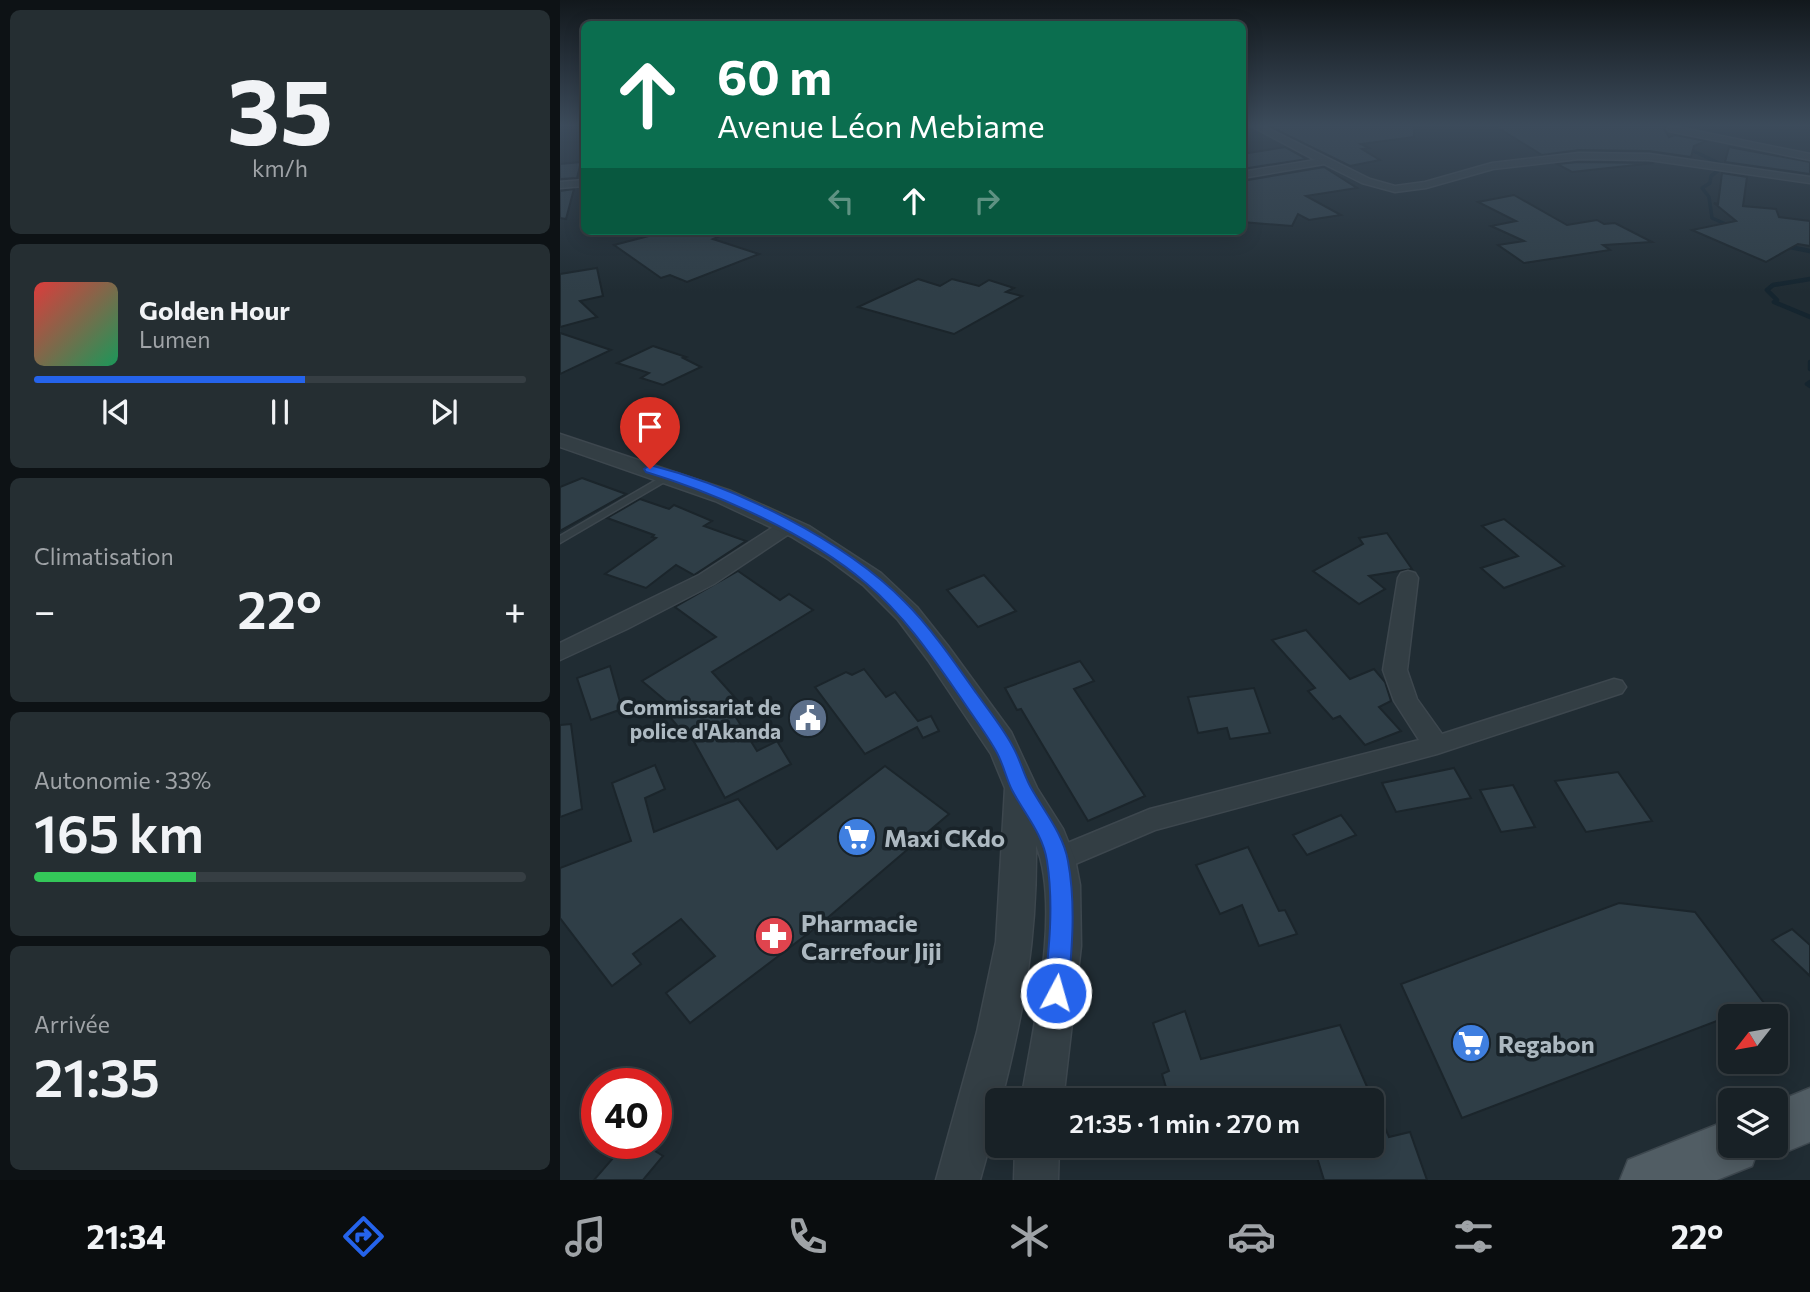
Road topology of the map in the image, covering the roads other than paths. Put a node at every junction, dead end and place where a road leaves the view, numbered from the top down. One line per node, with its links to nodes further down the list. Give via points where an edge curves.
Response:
1 (1367, 181): 2 (street, via 1395,189)
2 (1440, 181)
3 (581, 183): 4 (street)
4 (560, 185)
5 (560, 440): 6 (street)
6 (670, 475): 7 (street); 8 (lane)
7 (788, 526): 10 (street, via 698,583); 13 (street, via 863,573 901,607 1005,749)
8 (560, 540)
9 (1408, 578): 12 (street, via 1395,670 1405,702)
10 (560, 652)
11 (1614, 687): 12 (street)
12 (1437, 745): 14 (street, via 1150,820)
13 (1021, 788): 14 (street); 20 (street, via 1015,942 994,1051)
14 (1058, 859): 15 (street, via 1062,932)
15 (1044, 1088)
16 (1810, 1115): 17 (main road)
17 (1788, 1124)
18 (1718, 1152): 22 (main road)
19 (1037, 1158): 21 (street)
20 (958, 1180)
21 (1036, 1180)
22 (1648, 1180)

